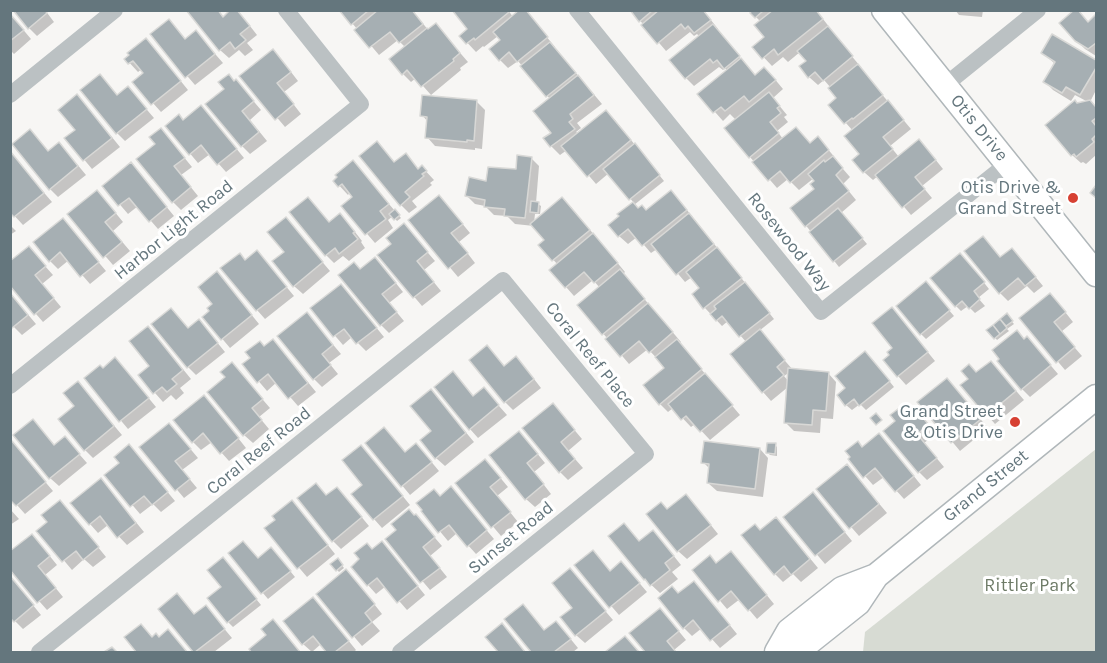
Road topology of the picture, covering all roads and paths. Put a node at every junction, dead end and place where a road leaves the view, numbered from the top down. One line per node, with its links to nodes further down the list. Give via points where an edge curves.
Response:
1 (115, 10): 7 (street)
2 (286, 10): 11 (street, Harbor Light Road, via 361,104)
3 (577, 10): 8 (street, Rosewood Way, via 821,312)
4 (884, 10): 6 (street, Otis Drive)
5 (1038, 10): 6 (street)
6 (944, 86): 8 (street, Otis Drive)
7 (10, 95)
8 (1007, 164): 9 (street, Otis Drive)
9 (1096, 274)
10 (503, 280): 13 (street, Coral Reef Place); 15 (street, Coral Reef Road)
11 (10, 386)
12 (1096, 397): 14 (street, Grand Street)
13 (646, 454): 16 (street, Sunset Road)
14 (876, 576): 17 (street, Grand Street, via 842,589 789,631); 18 (street, Grand Street, via 858,603 804,646)
15 (39, 652)
16 (400, 652)
17 (777, 652)
18 (788, 652)

